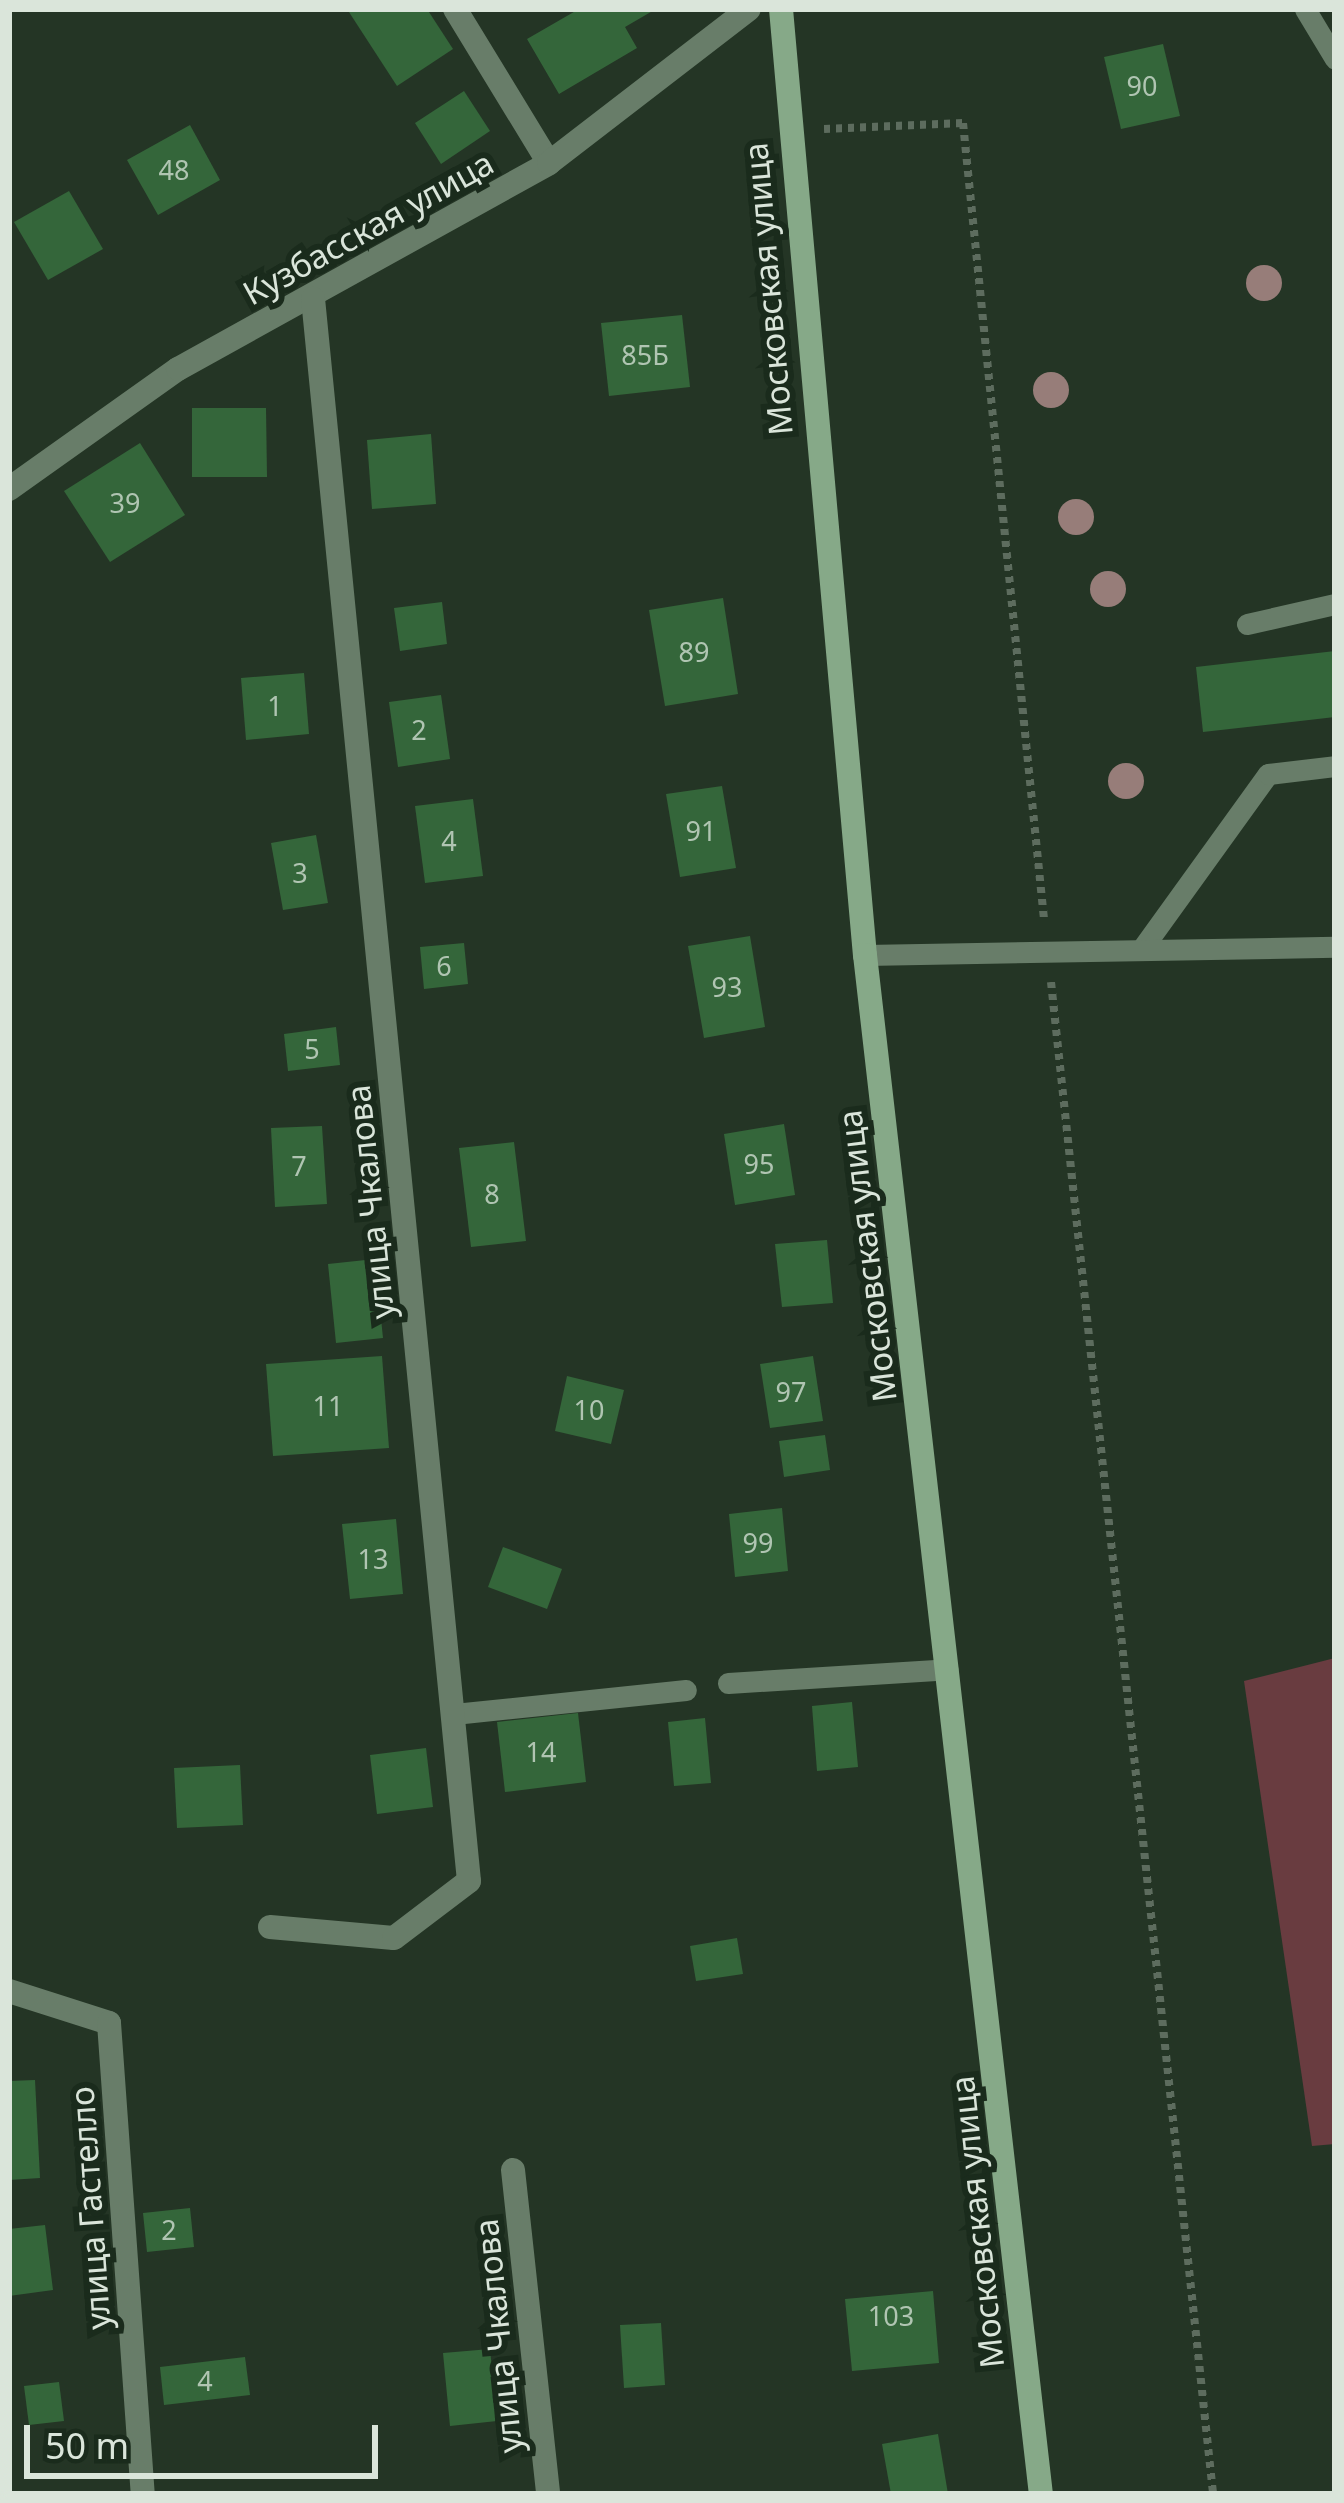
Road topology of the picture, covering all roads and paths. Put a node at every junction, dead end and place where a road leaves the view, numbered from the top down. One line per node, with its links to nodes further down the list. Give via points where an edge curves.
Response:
1 (455, 9): 7 (street)
2 (749, 9): 7 (street, Кузбасская улица)
3 (781, 9): 6 (main road, Московская улица)
4 (1305, 9): 5 (lane)
5 (1335, 59)
6 (787, 131): 15 (path, via 963,123); 16 (main road, Московская улица)
7 (549, 163): 8 (street, Кузбасская улица)
8 (313, 299): 9 (street, Кузбасская улица, via 178,369); 20 (street, улица Чкалова)
9 (9, 489)
10 (1335, 604): 11 (lane)
11 (1246, 624)
12 (1335, 766): 14 (lane, via 1268,775)
13 (1335, 947): 14 (lane)
14 (1141, 950): 15 (lane)
15 (1047, 951): 16 (lane); 27 (path)
16 (865, 955): 17 (main road, Московская улица)
17 (948, 1669): 18 (lane); 26 (main road, Московская улица)
18 (728, 1683)
19 (686, 1690): 20 (lane)
20 (454, 1714): 21 (street, улица Чкалова, via 469,1881 394,1938)
21 (271, 1927)
22 (9, 1991): 24 (street, улица Гастелло, via 110,2023)
23 (513, 2170): 25 (street, улица Чкалова)
24 (143, 2494)
25 (548, 2494)
26 (1041, 2494)
27 (1213, 2494)

